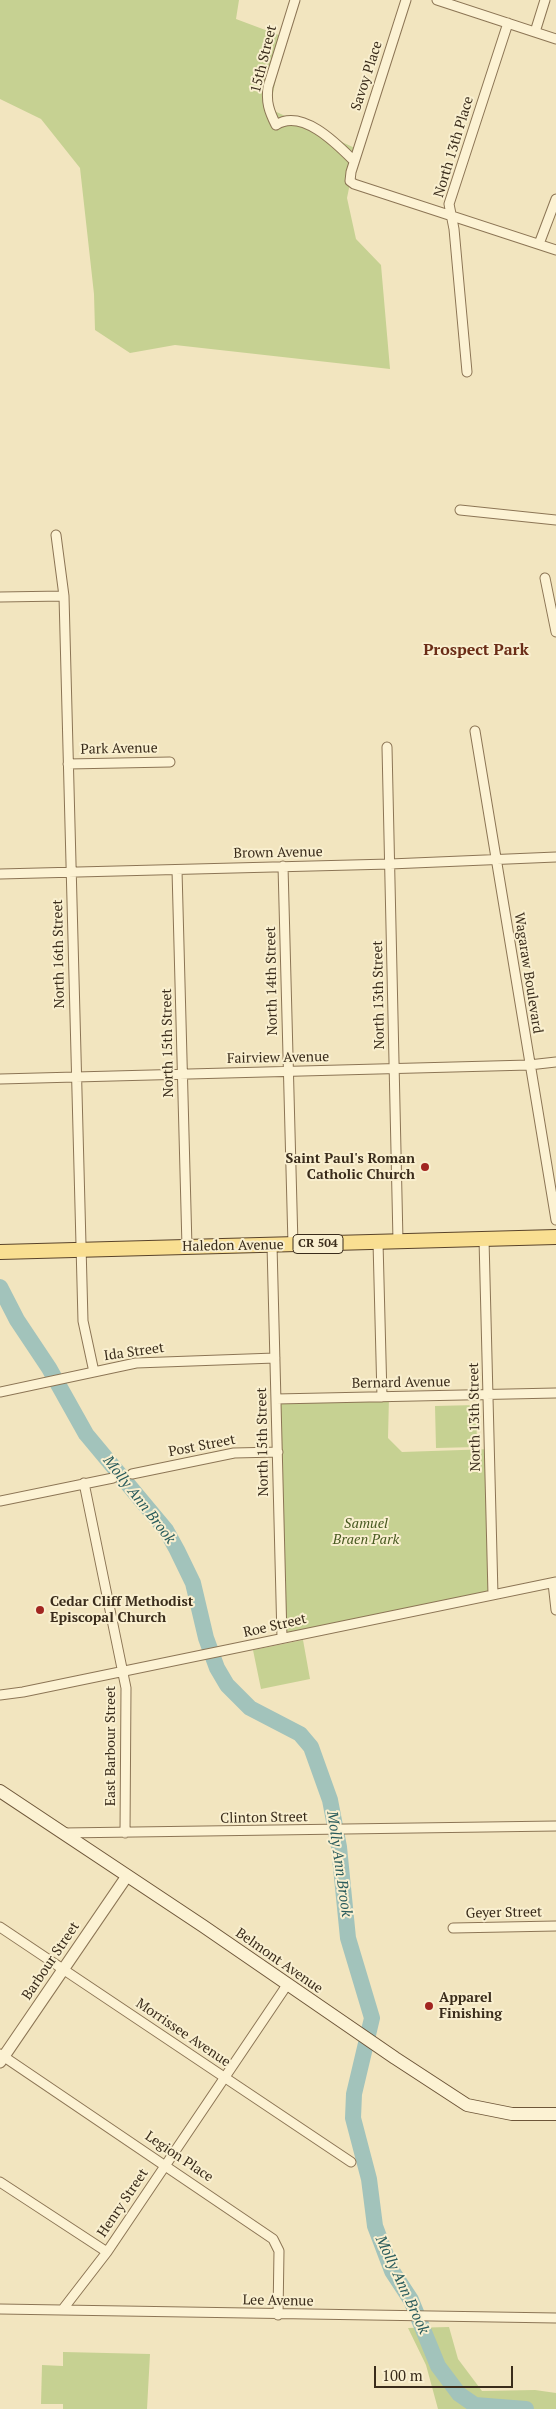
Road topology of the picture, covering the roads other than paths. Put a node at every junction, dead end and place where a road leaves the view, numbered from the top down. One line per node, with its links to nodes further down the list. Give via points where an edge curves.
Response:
1 (295, 0): 8 (street, 15th Street, via 268,87 268,107 276,125 292,121 311,126)
2 (406, 0): 8 (street, Savoy Place)
3 (437, 0): 5 (street)
4 (546, 0): 6 (street)
5 (508, 23): 6 (street); 10 (street, North 13th Place, via 449,204)
6 (535, 32): 7 (street)
7 (556, 39)
8 (354, 161): 10 (street, Savoy Place, via 349,178 354,184)
9 (556, 198): 11 (street)
10 (451, 216): 11 (street); 13 (street, North 13th Place)
11 (539, 244): 12 (street)
12 (556, 250)
13 (467, 372)
14 (460, 510): 15 (street)
15 (556, 520)
16 (56, 535): 18 (street, North 16th Street)
17 (544, 578): 20 (street)
18 (64, 596): 19 (street); 24 (street, North 16th Street)
19 (0, 597)
20 (556, 632)
21 (475, 731): 26 (street, Wagaraw Boulevard)
22 (387, 747): 27 (street, North 13th Street)
23 (170, 762): 24 (street, Park Avenue)
24 (68, 764): 30 (street, North 16th Street)
25 (556, 856): 26 (street, Brown Avenue)
26 (496, 861): 27 (street, Brown Avenue); 33 (street, Wagaraw Boulevard)
27 (390, 864): 28 (street, Brown Avenue); 34 (street, North 13th Street)
28 (283, 866): 29 (street, Brown Avenue); 35 (street, North 14th Street)
29 (177, 870): 30 (street, Brown Avenue); 36 (street, North 15th Street)
30 (72, 872): 31 (street, Brown Avenue); 37 (street, North 16th Street)
31 (0, 874)
32 (556, 1062): 33 (street, Fairview Avenue)
33 (529, 1065): 34 (street, Fairview Avenue); 39 (street, Wagaraw Boulevard)
34 (395, 1069): 35 (street, Fairview Avenue); 42 (street, North 13th Street)
35 (289, 1072): 36 (street, Fairview Avenue); 45 (street, North 14th Street)
36 (183, 1074): 37 (street, Fairview Avenue); 46 (street, North 15th Street)
37 (76, 1078): 38 (street, Fairview Avenue); 47 (street, North 16th Street)
38 (0, 1079)
39 (556, 1220)
40 (556, 1237): 41 (main road, Haledon Avenue / CR 504)
41 (484, 1239): 42 (main road, Haledon Avenue / CR 504); 53 (street, North 13th Street)
42 (398, 1241): 43 (main road, Haledon Avenue / CR 504)
43 (378, 1242): 45 (main road, Haledon Avenue / CR 504); 54 (street)
44 (272, 1245): 45 (main road, Haledon Avenue / CR 504); 46 (main road, Haledon Avenue / CR 504); 49 (street, North 15th Street)
45 (293, 1245)
46 (187, 1247): 47 (main road, Haledon Avenue / CR 504)
47 (81, 1250): 48 (main road, Haledon Avenue / CR 504); 50 (street, North 16th Street, via 83,1321)
48 (0, 1252)
49 (275, 1358): 50 (street, Ida Street, via 152,1362); 55 (street, North 15th Street)
50 (94, 1372): 51 (street, Ida Street)
51 (0, 1392)
52 (556, 1393): 53 (street, Bernard Avenue)
53 (489, 1395): 54 (street, Bernard Avenue); 62 (street, North 13th Street)
54 (382, 1397): 55 (street, Bernard Avenue)
55 (276, 1399): 56 (street, North 15th Street)
56 (278, 1452): 57 (street, Post Street, via 234,1453); 64 (street, North 15th Street)
57 (132, 1474)
58 (113, 1478): 59 (street)
59 (84, 1484): 60 (street); 65 (street, East Barbour Street)
60 (0, 1501)
61 (554, 1582): 62 (street, Roe Street); 63 (street)
62 (493, 1596): 64 (street, Roe Street)
63 (556, 1610)
64 (282, 1638): 65 (street, Roe Street)
65 (122, 1672): 66 (street, Roe Street); 70 (street, East Barbour Street, via 126,1688)
66 (0, 1695)
67 (0, 1791): 69 (main road, Belmont Avenue)
68 (556, 1826): 70 (street, Clinton Street)
69 (62, 1833): 70 (street, Clinton Street); 71 (main road, Belmont Avenue)
70 (124, 1833)
71 (127, 1876): 75 (street, Barbour Street); 76 (main road, Belmont Avenue)
72 (556, 1926): 74 (street, Geyer Street)
73 (0, 1927): 75 (street, Morrissee Avenue)
74 (453, 1928)
75 (63, 1969): 77 (street, Barbour Street); 78 (street, Morrissee Avenue)
76 (287, 1985): 78 (street, Henry Street); 79 (main road, Belmont Avenue, via 467,2104 512,2114)
77 (1, 2058): 81 (street, Legion Place)
78 (225, 2077): 80 (street, Morrissee Avenue); 81 (street, Henry Street)
79 (556, 2114)
80 (351, 2162)
81 (166, 2165): 83 (street, Henry Street); 86 (street, Legion Place, via 273,2239 279,2251)
82 (0, 2182): 83 (street)
83 (107, 2252): 85 (street, Henry Street)
84 (0, 2309): 85 (street, Lee Avenue)
85 (63, 2309): 86 (street, Lee Avenue)
86 (278, 2315): 87 (street, Lee Avenue)
87 (556, 2318)

